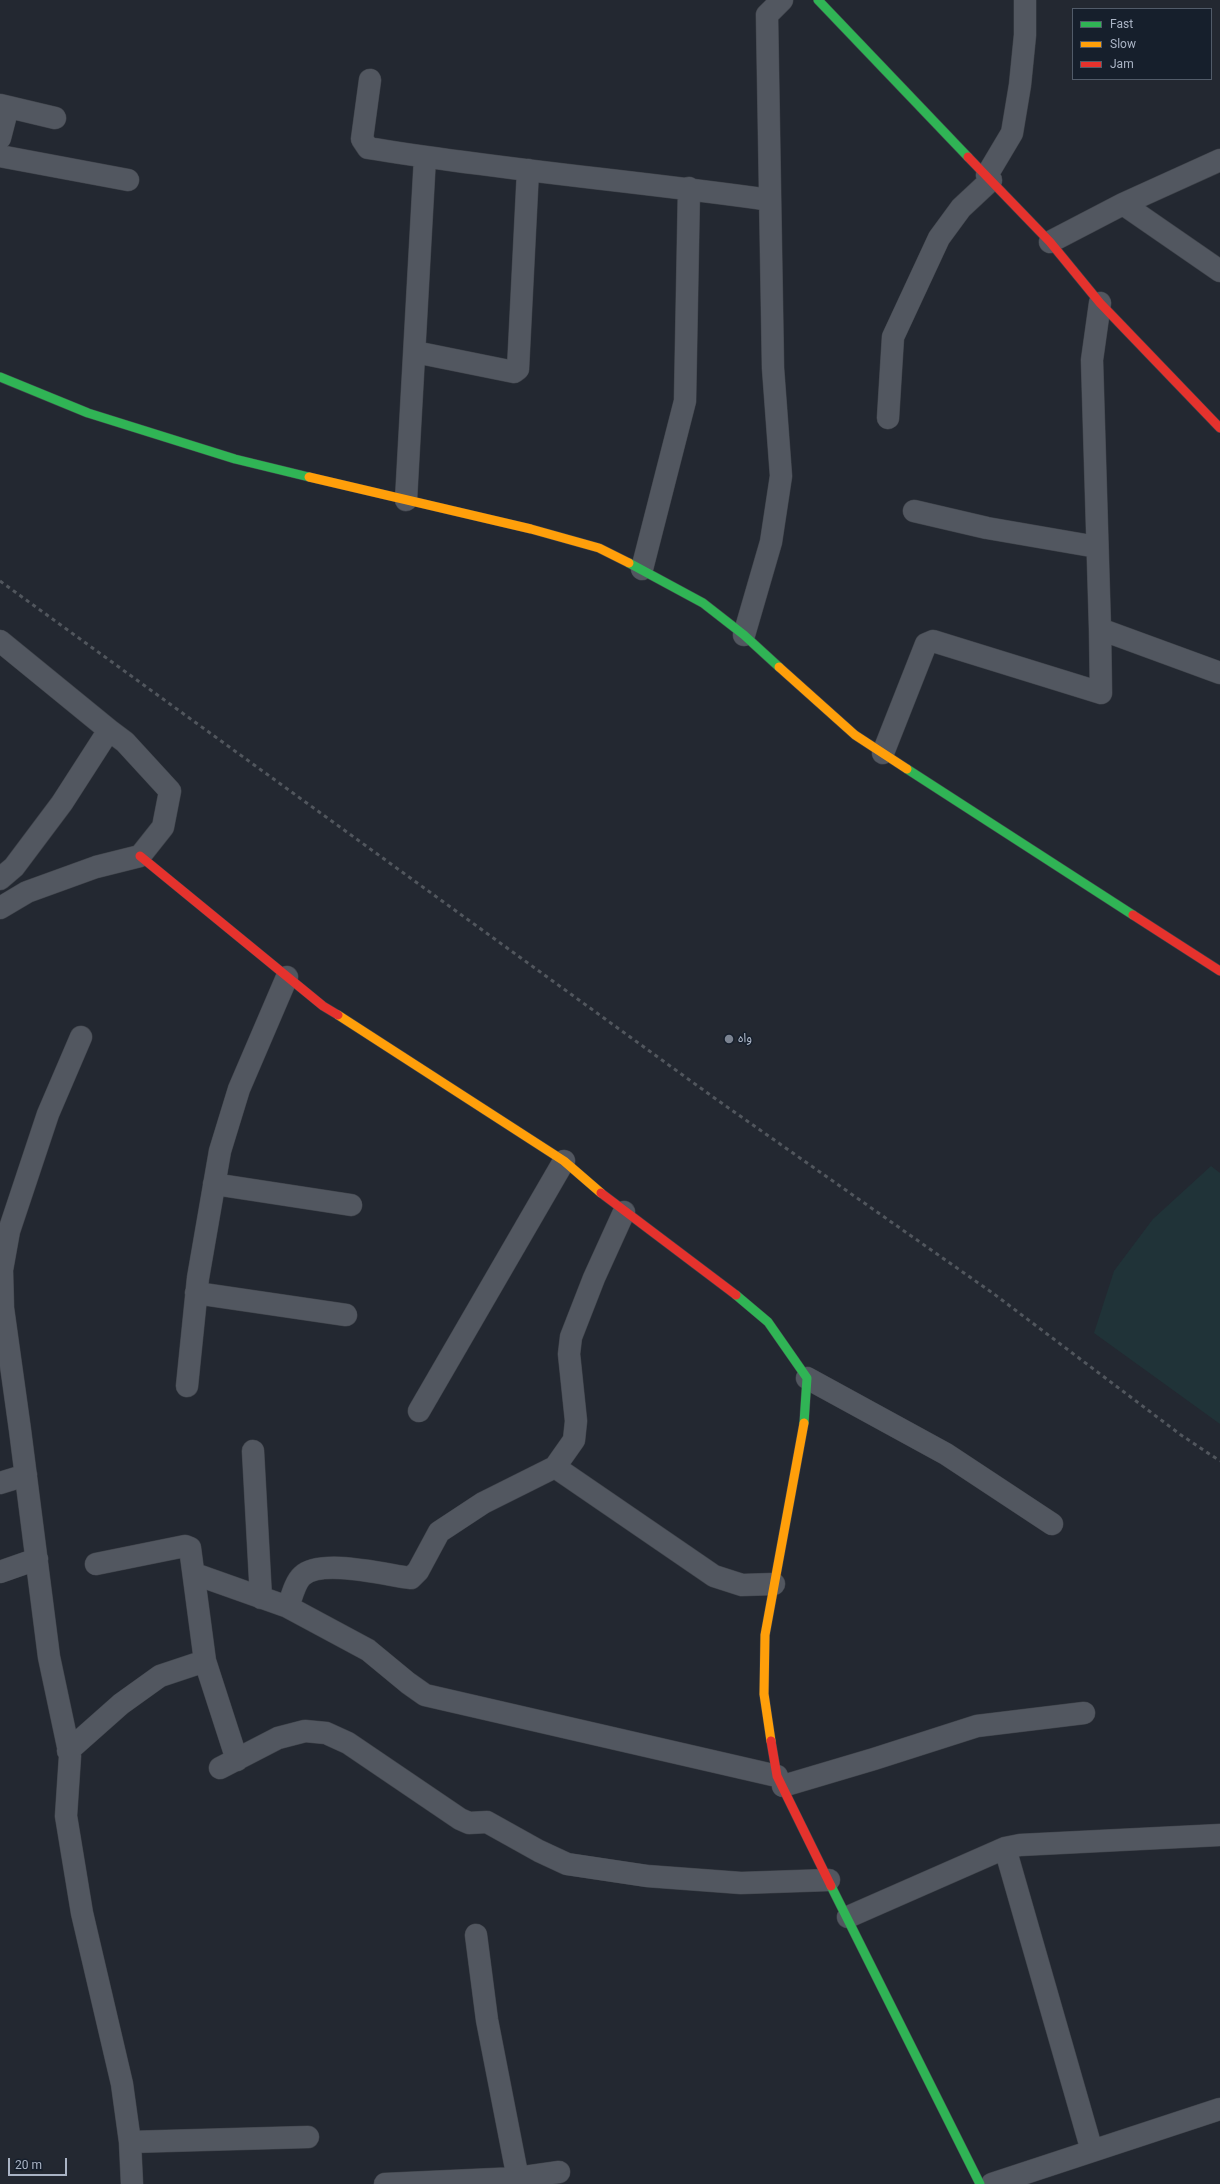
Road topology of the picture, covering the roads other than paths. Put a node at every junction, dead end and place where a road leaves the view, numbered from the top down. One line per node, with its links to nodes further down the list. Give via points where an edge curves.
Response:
1 (782, 0): 15 (street, via 767,15)
2 (818, 0): 12 (street)
3 (1025, 0): 12 (street, via 1025,35 1012,133)
4 (370, 80): 9 (street, via 362,139 368,148)
5 (4, 106): 6 (street); 7 (street)
6 (55, 118)
7 (0, 138)
8 (0, 156): 13 (street)
9 (425, 157): 11 (street); 20 (street)
10 (1220, 160): 16 (street)
11 (528, 170): 14 (street); 20 (street, via 518,368 514,372)
12 (989, 178): 17 (street); 22 (street, via 961,208 939,238 893,337)
13 (128, 180)
14 (689, 188): 15 (street); 27 (street, via 685,401)
15 (770, 200): 29 (street, via 773,368 781,476 771,542)
16 (1123, 204): 17 (street); 18 (street)
17 (1050, 242): 19 (street)
18 (1220, 271)
19 (1100, 303): 23 (street); 26 (street, via 1092,360)
20 (415, 352): 24 (street)
21 (0, 376): 24 (street, via 88,412 235,459)
22 (888, 418)
23 (1220, 428)
24 (406, 500): 27 (street, via 531,528 599,548)
25 (914, 511): 26 (street, via 987,528)
26 (1098, 547): 28 (street)
27 (642, 570): 29 (street, via 704,603)
28 (1100, 629): 31 (street); 33 (street, via 1101,693 933,640 926,644)
29 (744, 635): 33 (street, via 855,735)
30 (0, 640): 32 (street)
31 (1220, 673)
32 (109, 730): 34 (street, via 125,742 170,791 163,827); 35 (street, via 66,799 14,867)
33 (883, 753): 37 (street)
34 (140, 856): 36 (street, via 96,867 27,892); 38 (street)
35 (0, 879)
36 (0, 908)
37 (1220, 971)
38 (287, 977): 40 (street, via 323,1006); 41 (street, via 238,1090 220,1151)
39 (81, 1038): 51 (street, via 48,1114 9,1230 2,1270 2,1308)
40 (564, 1162): 43 (street); 48 (street)
41 (214, 1184): 42 (street); 44 (street)
42 (351, 1205)
43 (624, 1212): 46 (street, via 715,1278 768,1322); 50 (street, via 571,1337 569,1354 576,1420 574,1440)
44 (196, 1293): 45 (street); 47 (street)
45 (346, 1315)
46 (807, 1378): 53 (street, via 946,1454); 58 (street, via 805,1416)
47 (187, 1386)
48 (419, 1411)
49 (254, 1451): 59 (street)
50 (555, 1467): 58 (street, via 714,1576 742,1585); 60 (street, via 482,1503 451,1522 439,1532 418,1571 411,1578 339,1568 313,1570 301,1577)
51 (26, 1475): 52 (street); 54 (street)
52 (0, 1483)
53 (1052, 1524)
54 (37, 1559): 56 (street); 63 (street, via 48,1657)
55 (96, 1564): 57 (street, via 185,1546 190,1548)
56 (0, 1572)
57 (195, 1574): 59 (street); 61 (street)
58 (774, 1584): 64 (street, via 765,1635 764,1694)
59 (261, 1598): 60 (street)
60 (288, 1607): 64 (street, via 368,1650 425,1694)
61 (205, 1661): 63 (street, via 160,1676 121,1704); 67 (street, via 228,1764 278,1738 306,1731 326,1733 348,1743 460,1819 469,1823 487,1822 567,1864 647,1876 741,1883)
62 (1084, 1714): 64 (street, via 977,1726)
63 (68, 1751): 72 (street, via 66,1816 82,1913 122,2084)
64 (780, 1781): 67 (street)
65 (1220, 1835): 66 (street, via 1020,1845)
66 (1005, 1848): 68 (street); 73 (street)
67 (829, 1880): 68 (street)
68 (848, 1917): 78 (street)
69 (476, 1935): 75 (street, via 487,2020)
70 (1220, 2109): 73 (street)
71 (308, 2137): 72 (street)
72 (130, 2142): 76 (street)
73 (1092, 2151): 79 (street)
74 (559, 2172): 75 (street)
75 (518, 2181): 77 (street)
76 (132, 2184)
77 (385, 2184)
78 (980, 2184)
79 (992, 2184)

